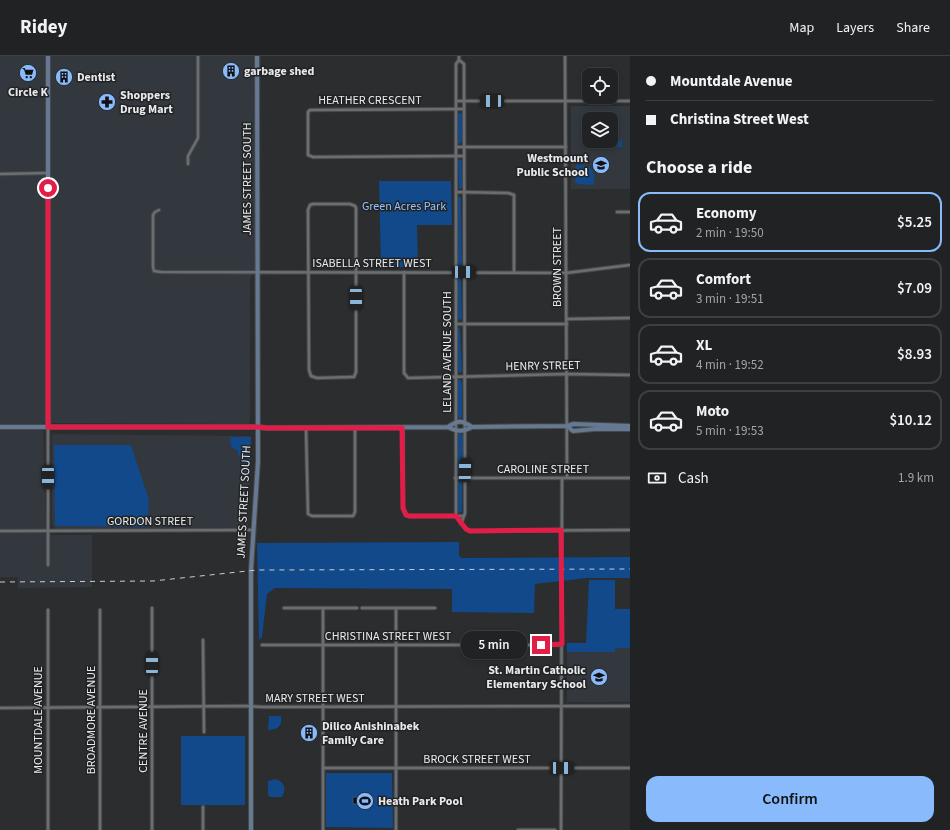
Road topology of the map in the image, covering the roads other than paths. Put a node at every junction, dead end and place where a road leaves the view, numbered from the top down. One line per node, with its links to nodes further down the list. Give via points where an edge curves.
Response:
1 (48, 56): 18 (street)
2 (198, 56): 17 (street, via 198,138 188,156)
3 (257, 56): 26 (street, JAMES STREET SOUTH)
4 (566, 56): 8 (street, BROWN STREET)
5 (459, 58): 6 (street, LELAND AVENUE SOUTH, via 456,64); 7 (street, LELAND AVENUE SOUTH, via 464,64)
6 (456, 101): 7 (street); 10 (street, LELAND AVENUE SOUTH)
7 (464, 101): 8 (street); 11 (street, LELAND AVENUE SOUTH)
8 (566, 101): 9 (street); 14 (street, BROWN STREET)
9 (630, 101)
10 (456, 109): 11 (street, HEATHER CRESCENT); 12 (street, LELAND AVENUE SOUTH); 15 (street, HEATHER CRESCENT, via 309,110 308,155)
11 (464, 109): 13 (street, LELAND AVENUE SOUTH)
12 (456, 147): 13 (street); 15 (street, LELAND AVENUE SOUTH)
13 (464, 147): 14 (street); 16 (street, LELAND AVENUE SOUTH)
14 (566, 147): 33 (street, BROWN STREET)
15 (456, 156): 16 (street, HEATHER CRESCENT); 20 (street, LELAND AVENUE SOUTH)
16 (464, 156): 21 (street, LELAND AVENUE SOUTH)
17 (188, 164)
18 (48, 173): 19 (street); 48 (street)
19 (0, 174)
20 (456, 192): 21 (street); 30 (street, LELAND AVENUE SOUTH)
21 (464, 192): 31 (street, LELAND AVENUE SOUTH); 32 (street, via 514,195)
22 (159, 210): 26 (street, ISABELLA STREET WEST, via 153,215 154,271)
23 (617, 212): 24 (street)
24 (630, 212)
25 (630, 265): 33 (street, ISABELLA STREET WEST)
26 (258, 272): 27 (street, ISABELLA STREET WEST); 49 (street, JAMES STREET SOUTH)
27 (308, 272): 28 (street, ISABELLA STREET WEST); 28 (street, via 309,207 313,204 350,204 356,208); 28 (street, via 308,370 311,376 317,378 355,375)
28 (356, 272): 29 (street, ISABELLA STREET WEST)
29 (404, 272): 30 (street, ISABELLA STREET WEST); 42 (street, HENRY STREET, via 405,376)
30 (456, 272): 31 (street, ISABELLA STREET WEST); 36 (street, LELAND AVENUE SOUTH)
31 (464, 272): 32 (street, ISABELLA STREET WEST); 37 (street, LELAND AVENUE SOUTH)
32 (514, 272): 33 (street, ISABELLA STREET WEST)
33 (566, 273): 35 (street, BROWN STREET)
34 (630, 318): 35 (street)
35 (567, 319): 38 (street, BROWN STREET)
36 (456, 324): 37 (street); 42 (street, LELAND AVENUE SOUTH)
37 (464, 324): 38 (street); 41 (street, LELAND AVENUE SOUTH)
38 (567, 324): 39 (street, BROWN STREET)
39 (567, 374): 40 (street, HENRY STREET); 41 (street, HENRY STREET); 45 (street, BROWN STREET)
40 (630, 375)
41 (464, 376): 42 (street, HENRY STREET); 44 (street, LELAND AVENUE SOUTH)
42 (456, 378): 43 (street, LELAND AVENUE SOUTH)
43 (456, 422): 44 (street); 50 (street); 56 (street, LELAND AVENUE SOUTH)
44 (464, 422): 51 (street); 57 (street, LELAND AVENUE SOUTH)
45 (567, 426): 46 (street); 51 (street); 55 (street, via 573,430); 61 (street, BROWN STREET)
46 (630, 426)
47 (0, 427): 48 (street)
48 (48, 427): 49 (street); 66 (street)
49 (258, 427): 52 (street); 67 (street, JAMES STREET SOUTH)
50 (448, 427): 54 (street); 56 (street)
51 (472, 427): 57 (street)
52 (306, 428): 53 (street); 53 (street, via 308,514 353,516)
53 (355, 428): 54 (street)
54 (402, 428): 63 (street, via 405,513 409,516)
55 (630, 429)
56 (456, 431): 57 (street); 58 (street, LELAND AVENUE SOUTH)
57 (465, 431): 59 (street, LELAND AVENUE SOUTH)
58 (455, 478): 59 (street, CAROLINE STREET); 63 (street, LELAND AVENUE SOUTH)
59 (464, 478): 60 (street, CAROLINE STREET); 64 (street, LELAND AVENUE SOUTH)
60 (562, 478): 61 (street, CAROLINE STREET); 68 (street)
61 (567, 478): 62 (street, CAROLINE STREET)
62 (630, 478)
63 (456, 516): 64 (street); 65 (street)
64 (464, 516): 65 (street, LELAND AVENUE SOUTH)
65 (461, 524): 68 (street, via 468,530 475,531)
66 (48, 530): 67 (street, GORDON STREET); 70 (street, GORDON STREET); 71 (street)
67 (253, 530): 90 (street, JAMES STREET SOUTH)
68 (561, 530): 69 (street); 82 (street)
69 (630, 530)
70 (0, 531)
71 (48, 565)
72 (152, 608): 88 (street, CENTRE AVENUE)
73 (284, 608): 74 (street)
74 (323, 608): 75 (street); 84 (street)
75 (357, 608)
76 (362, 608): 77 (street)
77 (396, 608): 78 (street); 85 (street)
78 (435, 608)
79 (48, 610): 86 (street, MOUNTDALE AVENUE)
80 (100, 610): 87 (street, BROADMORE AVENUE)
81 (203, 640): 89 (street)
82 (562, 644): 85 (street, CHRISTINA STREET WEST); 91 (street)
83 (262, 645): 84 (street, CHRISTINA STREET WEST)
84 (323, 645): 85 (street, CHRISTINA STREET WEST); 93 (street)
85 (396, 645): 94 (street)
86 (48, 706): 87 (street, MARY STREET WEST); 95 (street, MARY STREET WEST); 102 (street, MOUNTDALE AVENUE)
87 (100, 706): 88 (street, MARY STREET WEST); 103 (street, BROADMORE AVENUE)
88 (152, 706): 89 (street, MARY STREET WEST); 104 (street, CENTRE AVENUE)
89 (204, 706): 90 (street, MARY STREET WEST); 96 (street)
90 (251, 706): 93 (street, MARY STREET WEST); 106 (street, JAMES STREET SOUTH)
91 (562, 706): 92 (street, MARY STREET WEST); 94 (street, MARY STREET WEST); 99 (street)
92 (630, 706)
93 (323, 707): 94 (street, MARY STREET WEST); 97 (street)
94 (395, 707): 98 (street)
95 (0, 708)
96 (204, 732)
97 (323, 768): 98 (street, BROCK STREET WEST); 107 (street)
98 (396, 768): 99 (street, BROCK STREET WEST); 108 (street)
99 (562, 768): 100 (street, BROCK STREET WEST); 111 (street)
100 (630, 768)
101 (203, 807): 105 (street)
102 (48, 830)
103 (100, 830)
104 (152, 830)
105 (203, 830)
106 (251, 830)
107 (323, 830)
108 (396, 830)
109 (518, 830): 110 (street)
110 (555, 830)
111 (561, 830)

